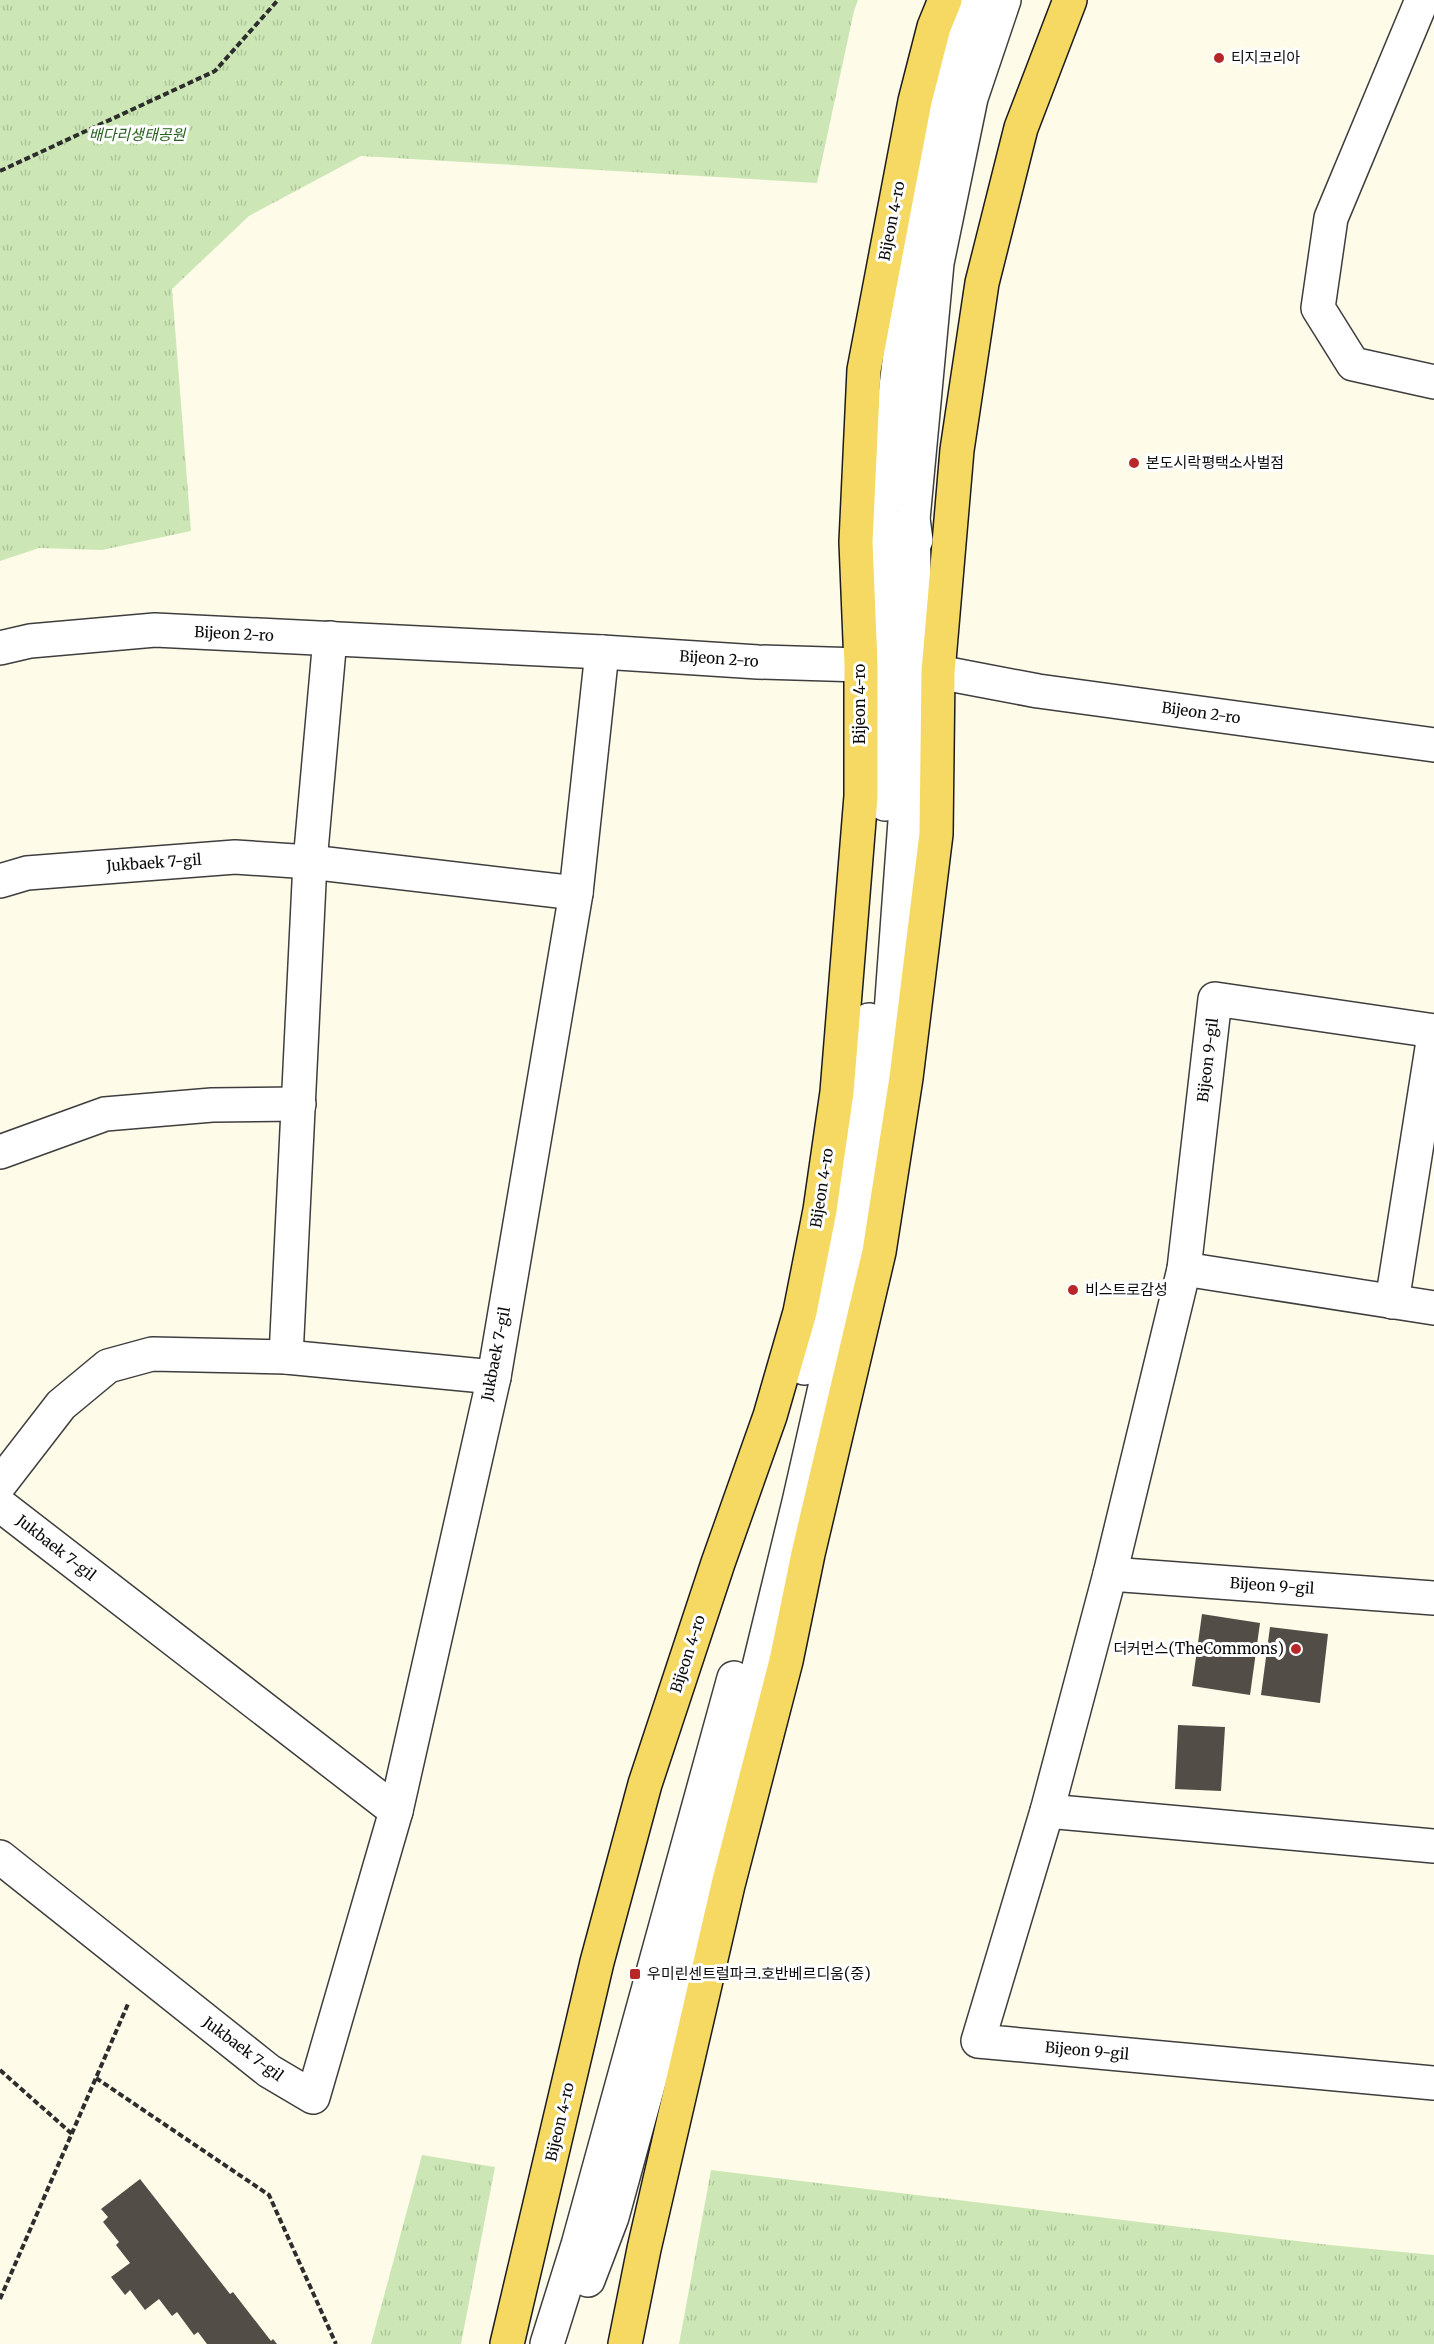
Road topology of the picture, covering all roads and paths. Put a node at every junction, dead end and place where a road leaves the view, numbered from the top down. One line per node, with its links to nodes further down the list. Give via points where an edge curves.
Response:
1 (278, 0): 7 (path, via 215,71)
2 (945, 0): 12 (main road, Bijeon 4-ro, via 915,101 864,370 856,542)
3 (975, 0): 12 (street, via 954,65 912,254 881,512)
4 (1004, 0): 12 (street, via 971,98 937,263)
5 (1070, 0): 12 (main road, Bijeon 4-ro, via 1021,128 982,283 957,450)
6 (1422, 0): 8 (street, via 1331,218 1318,308 1353,364)
7 (0, 171)
8 (1434, 382)
9 (330, 638): 10 (street, Bijeon 2-ro, via 155,630 30,641); 11 (street, Bijeon 2-ro); 14 (street)
10 (0, 648)
11 (602, 652): 12 (street, Bijeon 2-ro); 16 (street)
12 (900, 669): 13 (street, Bijeon 2-ro); 23 (main road, Bijeon 4-ro, via 861,796 837,1092); 25 (street, via 884,883 856,1131); 31 (main road, Bijeon 4-ro, via 936,834 906,1078 879,1252); 36 (street, via 882,1136 799,1502)
13 (1434, 745)
14 (310, 862): 15 (street, Jukbaek 7-gil, via 236,857 27,873); 16 (street, Jukbaek 7-gil); 18 (street)
15 (0, 881)
16 (576, 887): 26 (street, Jukbaek 7-gil)
17 (1434, 1033): 20 (street, Bijeon 9-gil, via 1215,999); 21 (street)
18 (299, 1104): 19 (street, via 212,1105 105,1114); 24 (street)
19 (0, 1152)
20 (1184, 1269): 21 (street); 29 (street, Bijeon 9-gil)
21 (1392, 1302): 22 (street)
22 (1434, 1308)
23 (800, 1312): 25 (street); 44 (main road, Bijeon 4-ro, via 770,1416 645,1784 597,1962)
24 (286, 1357): 26 (street); 27 (street, via 152,1354 108,1366 61,1405)
25 (804, 1368): 45 (street, via 797,1423 729,1697 578,2245)
26 (494, 1377): 32 (street, Jukbaek 7-gil)
27 (0, 1484)
28 (0, 1505): 32 (street, Jukbaek 7-gil)
29 (1110, 1574): 30 (street, Bijeon 9-gil); 33 (street, Bijeon 9-gil)
30 (1434, 1598)
31 (753, 1790): 36 (street); 47 (main road, Bijeon 4-ro, via 644,2249)
32 (396, 1811): 37 (street, Jukbaek 7-gil, via 313,2097 269,2071)
33 (1047, 1811): 34 (street); 40 (street, Bijeon 9-gil, via 978,2041)
34 (1434, 1845)
35 (0, 1857): 37 (street, Jukbaek 7-gil)
36 (703, 1897): 46 (street, via 612,2217)
37 (143, 1971): 39 (path)
38 (0, 2070): 41 (path)
39 (96, 2078): 41 (path); 43 (path, via 269,2195)
40 (1434, 2084)
41 (72, 2134): 42 (path)
42 (0, 2299)
43 (336, 2344)
44 (507, 2344)
45 (547, 2344)
46 (566, 2344)
47 (626, 2344)

